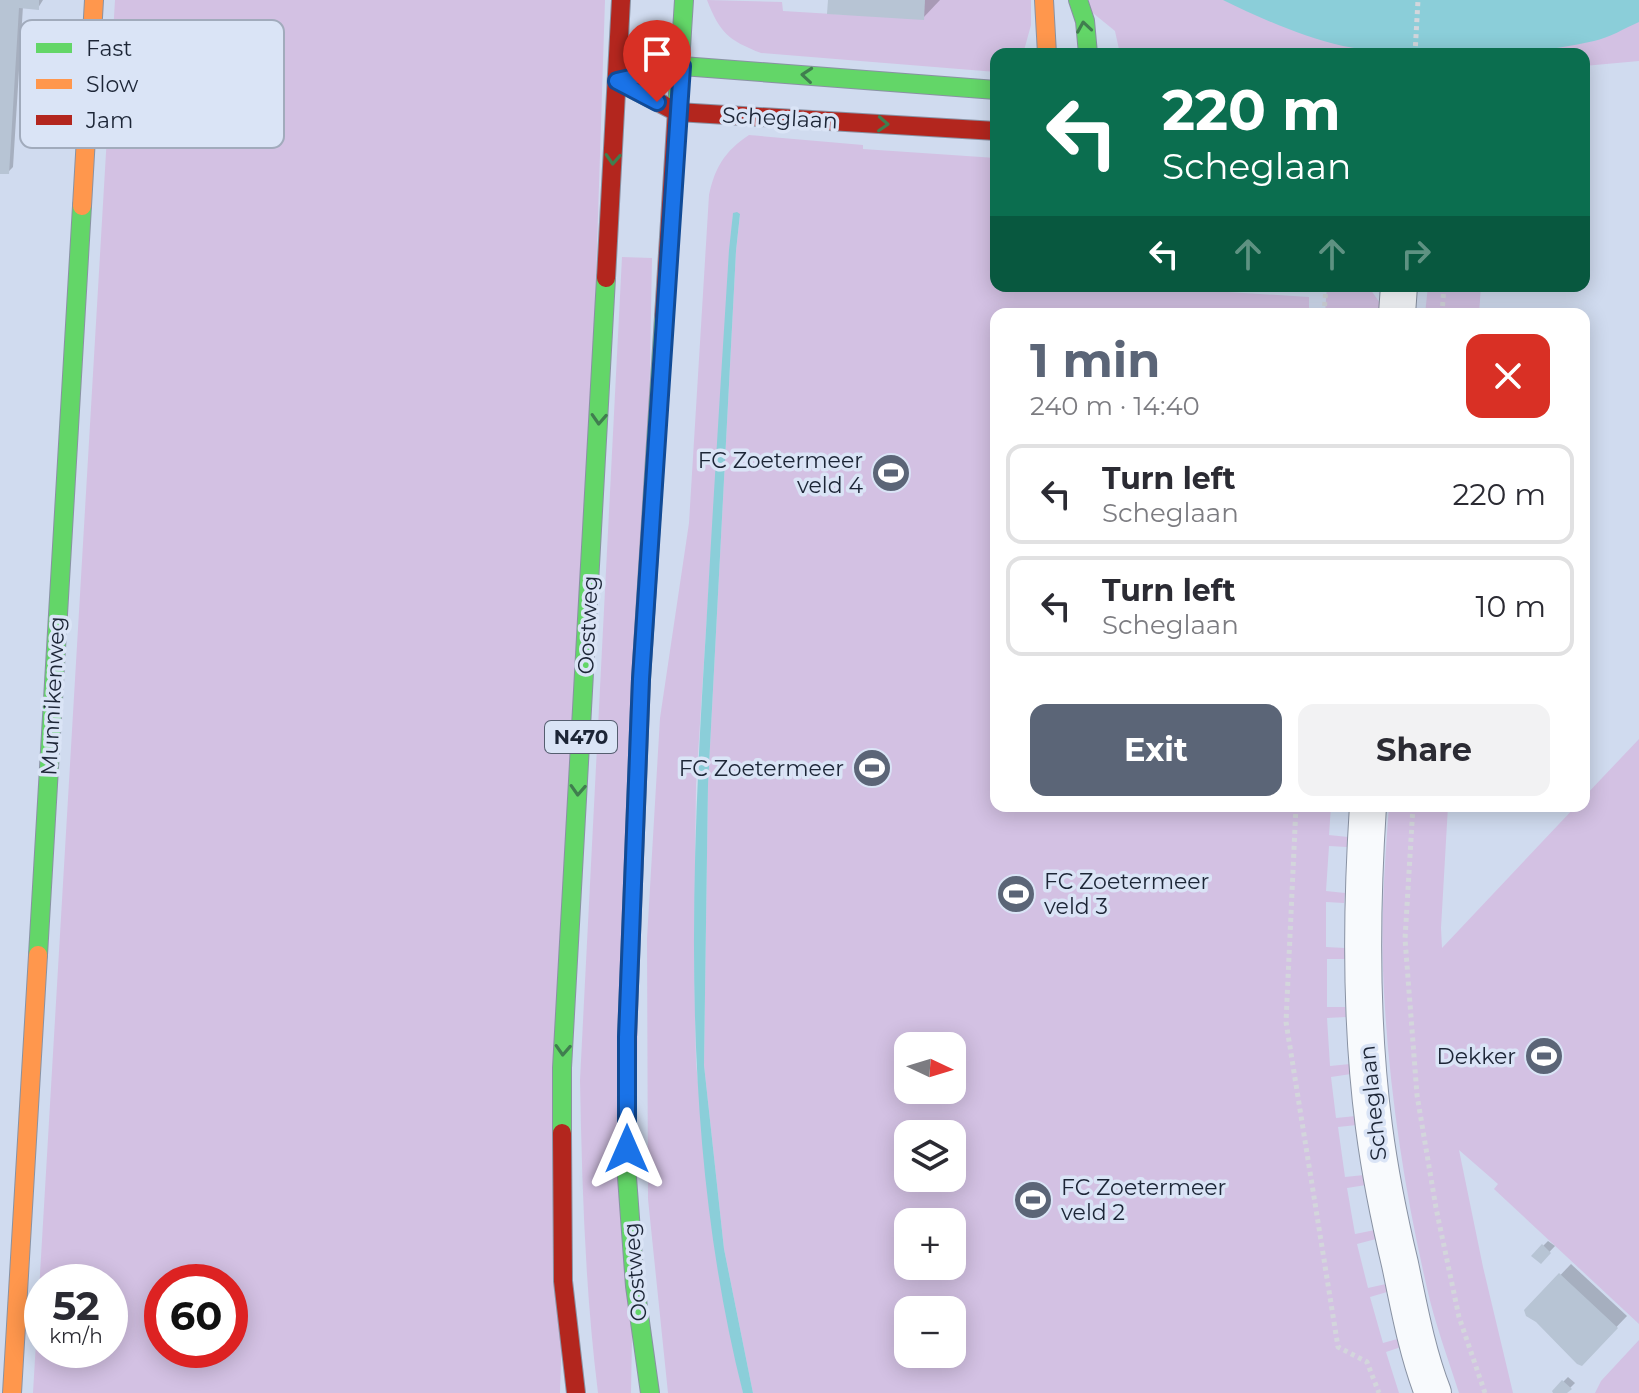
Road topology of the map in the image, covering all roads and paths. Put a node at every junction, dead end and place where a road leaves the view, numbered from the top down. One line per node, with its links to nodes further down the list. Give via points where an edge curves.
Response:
1 (94, 0): 7 (main road, Munnikenweg)
2 (621, 0): 12 (main road, Oostweg / N470)
3 (684, 0): 11 (main road, Oostweg / N470)
4 (1044, 0): 8 (main road)
5 (1078, 0): 9 (main road, one-way to 5)
6 (1418, 0): 10 (path)
7 (93, 20)
8 (1047, 48)
9 (1087, 48)
10 (1415, 48)
11 (682, 66): 12 (main road, Scheglaan); 13 (main road, Scheglaan, one-way to 11); 14 (main road, Oostweg / N470)
12 (617, 81): 14 (main road, Scheglaan); 21 (main road, Oostweg / N470, one-way to 21, via 562,1068 563,1281)
13 (990, 90)
14 (677, 112): 15 (main road, Scheglaan, one-way to 15); 22 (main road, Oostweg / N470, via 641,679 627,1037 627,1177)
15 (990, 131)
16 (85, 148): 20 (main road, Munnikenweg)
17 (1296, 812): 23 (path, via 1286,1022 1338,1347 1367,1362)
18 (1368, 812): 24 (street, Scheglaan, via 1362,902 1373,1125 1409,1306)
19 (1413, 812): 25 (path, via 1405,939 1417,1095 1459,1317)
20 (12, 1393)
21 (576, 1393)
22 (650, 1393)
23 (1379, 1393)
24 (1433, 1393)
25 (1485, 1393)

